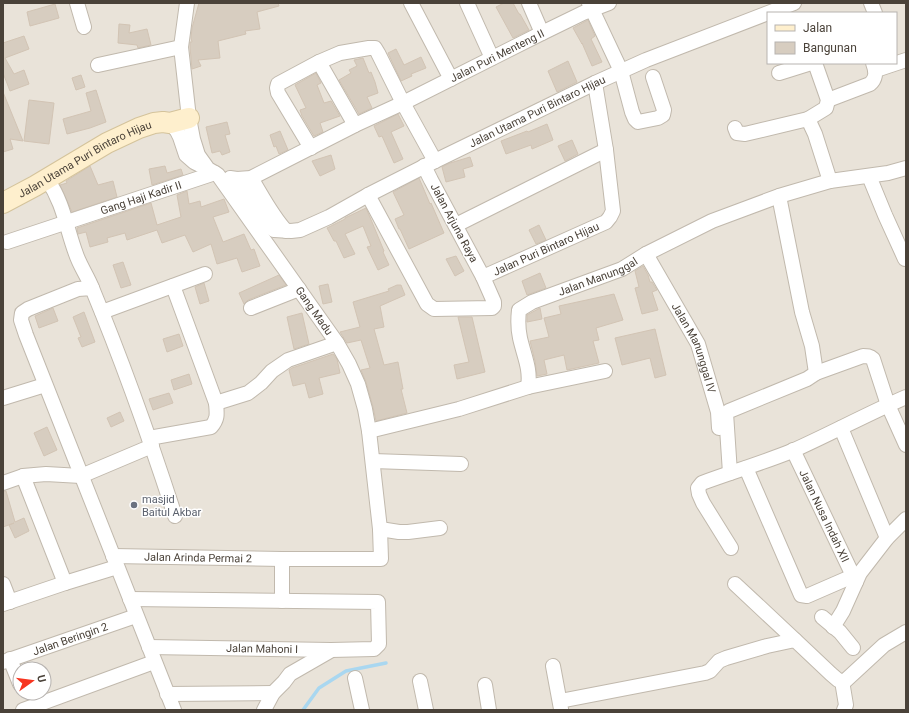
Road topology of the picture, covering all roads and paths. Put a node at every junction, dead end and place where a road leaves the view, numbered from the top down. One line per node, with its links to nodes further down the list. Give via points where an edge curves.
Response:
1 (77, 3): 11 (street)
2 (187, 3): 13 (street, Gang Madu)
3 (467, 3): 14 (street)
4 (529, 3): 12 (street)
5 (609, 3): 8 (street, Jalan Puri Menteng II)
6 (794, 3): 9 (street, Jalan Utama Puri Bintaro Hijau)
7 (416, 5): 24 (street)
8 (591, 6): 12 (street, Jalan Puri Menteng II); 21 (street)
9 (770, 12)
10 (767, 13): 21 (street, Jalan Utama Puri Bintaro Hijau)
11 (84, 27)
12 (542, 33): 14 (street, Jalan Puri Menteng II)
13 (181, 47): 19 (street); 28 (street, Gang Madu)
14 (492, 58): 24 (street, Jalan Puri Menteng II)
15 (319, 62): 27 (street, Jalan Arjuna Raya, via 340,53 375,48); 31 (street); 33 (street, via 278,84 277,88)
16 (808, 64): 22 (street)
17 (815, 64): 26 (street)
18 (885, 64): 20 (street)
19 (98, 65)
20 (874, 66): 26 (street, via 874,80 870,84)
21 (621, 71): 23 (street, via 632,112 638,122 663,115 664,110); 25 (street, Jalan Utama Puri Bintaro Hijau)
22 (779, 74)
23 (653, 78)
24 (451, 79): 27 (street, Jalan Puri Menteng II)
25 (595, 83): 34 (street, Jalan Puri Bintaro Hijau); 35 (street, Jalan Utama Puri Bintaro Hijau)
26 (828, 100): 29 (street, via 826,108)
27 (403, 103): 31 (street, Jalan Puri Menteng II); 35 (street, Jalan Arjuna Raya)
28 (189, 118): 30 (street, Jalan Utama Puri Bintaro Hijau); 37 (street, Gang Madu, via 192,139 198,155)
29 (808, 119): 32 (street, via 745,134 737,133); 42 (street)
30 (170, 123): 37 (street, Jalan Utama Puri Bintaro Hijau, via 180,137 186,155); 40 (street, Jalan Utama Puri Bintaro Hijau, via 154,123 107,143)
31 (355, 125): 33 (street, Jalan Puri Menteng II)
32 (735, 128)
33 (311, 148): 39 (street, Jalan Puri Menteng II)
34 (606, 150): 47 (street); 53 (street, Jalan Puri Bintaro Hijau, via 613,211 606,222)
35 (430, 163): 43 (street, Jalan Utama Puri Bintaro Hijau); 47 (street, Jalan Arjuna Raya, via 431,180)
36 (906, 168): 38 (street, Jalan Manunggal)
37 (214, 172): 41 (street, Jalan Utama Puri Bintaro Hijau); 46 (street, Gang Haji Kadir II); 56 (street, Gang Madu)
38 (869, 176): 42 (street, Jalan Manunggal); 51 (street)
39 (252, 178): 41 (street, Jalan Utama Puri Bintaro Hijau); 48 (street, via 272,214)
40 (47, 179): 45 (street, Jalan Utama Puri Bintaro Hijau); 46 (street)
41 (237, 179): 48 (street, Jalan Utama Puri Bintaro Hijau, via 267,225 274,230)
42 (830, 181): 44 (street, Jalan Manunggal)
43 (368, 195): 48 (street, Jalan Utama Puri Bintaro Hijau, via 300,230); 53 (street, Jalan Arjuna Raya, via 427,304 434,309 492,308 494,302)
44 (778, 196): 50 (street, Jalan Manunggal, via 712,221); 61 (street)
45 (3, 203)
46 (67, 222): 49 (street, Gang Haji Kadir II); 55 (street, via 77,257)
47 (456, 225): 53 (street, Jalan Arjuna Raya)
48 (286, 231)
49 (7, 242)
50 (646, 254): 63 (street, Jalan Manunggal, via 622,269 532,302 519,310 520,337 529,370); 71 (street, Jalan Manunggal IV, via 698,344 718,412 719,438)
51 (905, 259)
52 (205, 274): 54 (street)
53 (483, 277)
54 (173, 286): 58 (street); 66 (street)
55 (92, 288): 58 (street); 62 (street, via 78,289 22,313 21,320)
56 (299, 289): 57 (street); 59 (street, Gang Madu)
57 (251, 308)
58 (102, 312): 70 (street)
59 (337, 343): 66 (street, via 288,360 248,393); 69 (street, Gang Madu, via 358,384)
60 (606, 371): 63 (street)
61 (816, 374): 67 (street, via 863,356 871,357); 71 (street, Jalan Manunggal IV, via 729,410 726,413)
62 (45, 385): 65 (street); 79 (street)
63 (528, 387): 69 (street, via 459,409)
64 (906, 397): 67 (street)
65 (3, 398)
66 (216, 404): 70 (street, via 217,418 211,428)
67 (888, 405): 68 (street); 72 (street)
68 (841, 428): 73 (street); 85 (street)
69 (369, 431): 74 (street, Gang Madu)
70 (150, 442): 79 (street); 81 (street)
71 (728, 444): 77 (street, Jalan Manunggal IV)
72 (906, 445)
73 (793, 450): 76 (street); 90 (street, Jalan Nusa Indah XII)
74 (373, 461): 75 (street); 84 (street, Gang Madu)
75 (461, 464)
76 (746, 468): 77 (street); 90 (street, via 800,595 807,596)
77 (730, 473): 86 (street, via 702,483 698,488 703,503)
78 (23, 476): 79 (street); 80 (street); 91 (street)
79 (81, 476): 89 (street)
80 (3, 483)
81 (175, 516)
82 (906, 519): 85 (street)
83 (440, 528): 84 (street, via 408,532)
84 (380, 529): 88 (street, Gang Madu, via 381,560)
85 (887, 538): 90 (street)
86 (730, 548)
87 (282, 559): 88 (street, Jalan Arinda Permai 2); 89 (street, Jalan Arinda Permai 2); 95 (street)
88 (375, 559)
89 (115, 561): 91 (street, Jalan Arinda Permai 2); 94 (street)
90 (854, 579): 99 (street, via 849,599)
91 (65, 583): 96 (street, Jalan Arinda Permai 2)
92 (3, 584): 96 (street, Jalan Arinda Permai 2)
93 (735, 584): 101 (street)
94 (130, 599): 95 (street); 97 (street)
95 (282, 601): 104 (street, Jalan Mahoni I, via 378,602 379,644 374,649)
96 (6, 603)
97 (136, 616): 102 (street); 105 (street, Jalan Beringin 2)
98 (822, 617): 99 (street)
99 (833, 627): 103 (street)
100 (906, 632): 111 (street, via 884,645)
101 (795, 640): 111 (street, via 838,680); 115 (street, via 726,658 705,673)
102 (149, 647): 104 (street, Jalan Mahoni I); 106 (street)
103 (853, 648)
104 (331, 650): 113 (street, via 290,674)
105 (7, 661): 108 (street)
106 (154, 662): 114 (street); 116 (street)
107 (553, 666): 115 (street)
108 (12, 670)
109 (355, 678): 119 (street)
110 (420, 681): 120 (street)
111 (844, 681): 122 (street)
112 (484, 685): 121 (street)
113 (273, 693): 114 (street); 118 (street)
114 (168, 694): 117 (street)
115 (561, 705)
116 (27, 709)
117 (173, 710)
118 (264, 710)
119 (362, 710)
120 (426, 710)
121 (489, 710)
122 (844, 710)

